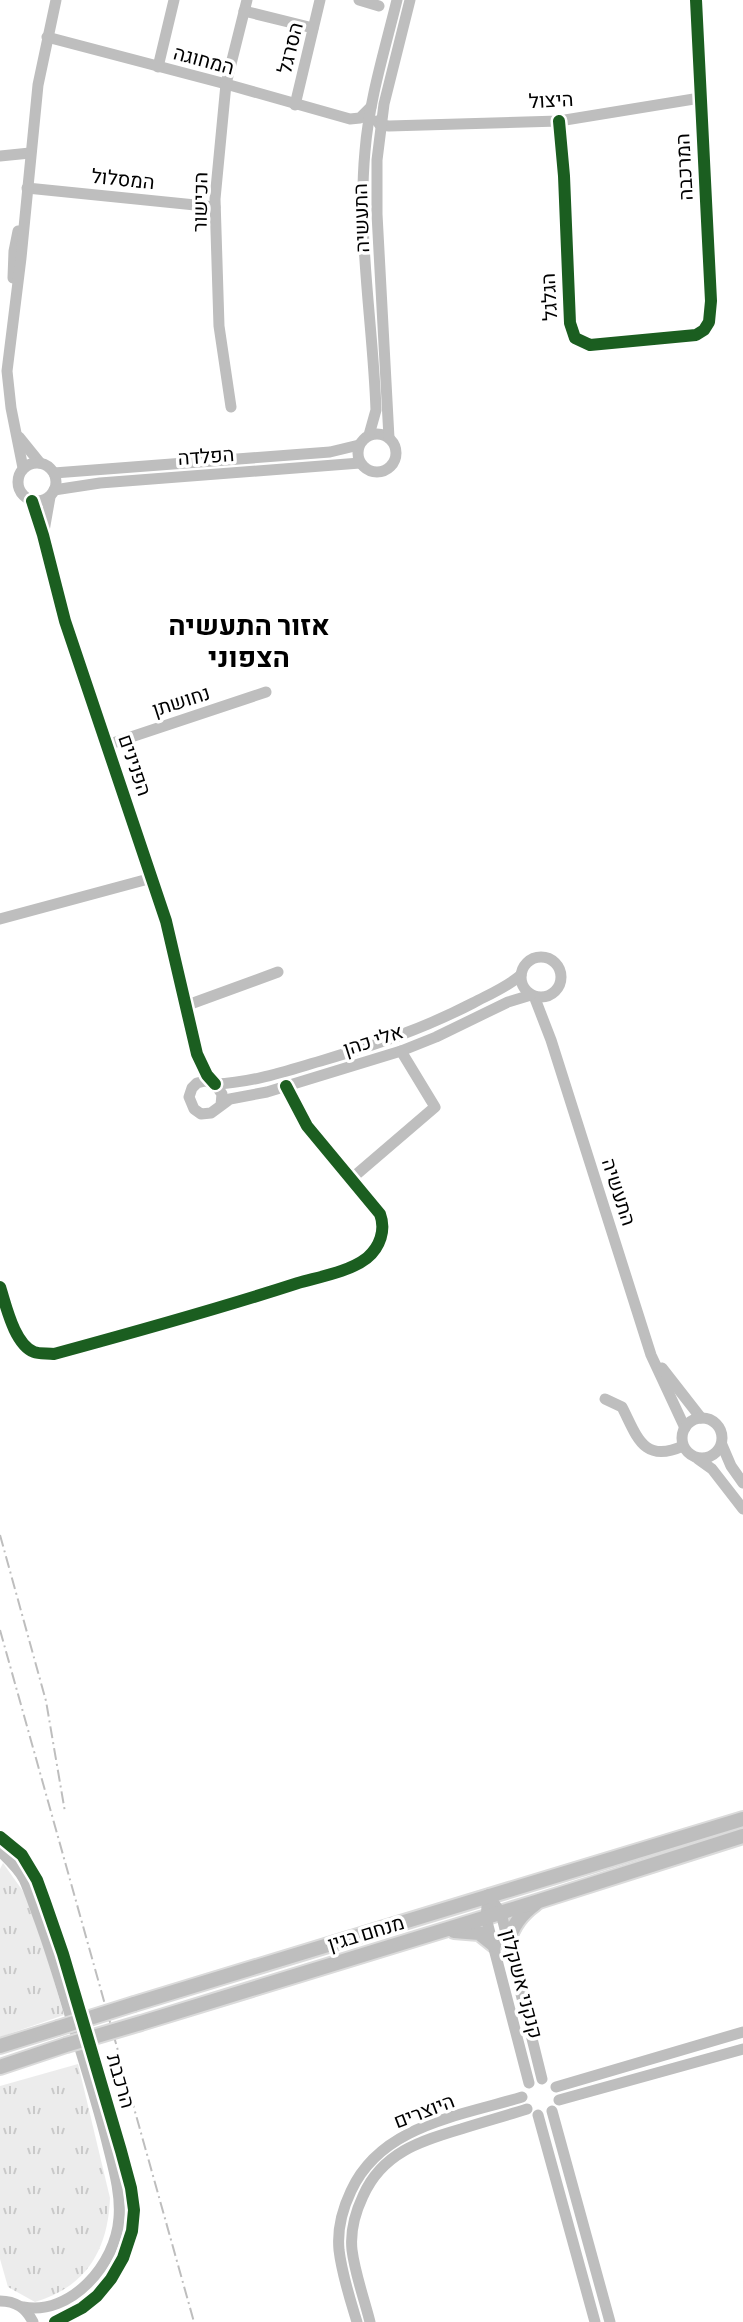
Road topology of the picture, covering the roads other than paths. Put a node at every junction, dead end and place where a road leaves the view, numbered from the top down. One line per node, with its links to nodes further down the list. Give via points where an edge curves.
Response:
1 (56, 0): 11 (street)
2 (174, 0): 12 (street)
3 (320, 0): 10 (street, הסרגל)
4 (359, 0): 9 (street)
5 (397, 0): 16 (street, התעשיה)
6 (410, 0): 16 (street, התעשיה)
7 (696, 0): 14 (street, המרכבה)
8 (245, 5): 10 (street); 13 (street, הכישור)
9 (379, 6)
10 (313, 28): 15 (street, הסרגל)
11 (47, 37): 12 (street, המחוגה); 22 (street)
12 (158, 67): 13 (street, המחוגה)
13 (226, 84): 15 (street, המחוגה); 25 (street, הכישור)
14 (700, 98): 18 (street, היצול); 27 (street, המרכבה, via 711,312)
15 (295, 105): 17 (street, המחוגה)
16 (378, 105): 17 (street); 19 (street); 20 (street, התעשיה); 21 (street, התעשיה)
17 (350, 119): 21 (street)
18 (559, 121): 19 (street, היצול); 27 (street, הגלגל, via 575,338 590,345)
19 (402, 124): 20 (street, היצול)
20 (380, 125): 31 (street, התעשיה, via 377,214)
21 (366, 136): 30 (street, התעשיה, via 363,213 376,410)
22 (30, 153): 23 (street); 24 (street)
23 (0, 156)
24 (27, 188): 25 (street, המסלול); 26 (street)
25 (215, 207): 28 (street, הכישור, via 219,326)
26 (11, 258): 29 (street, via 14,310 7,371)
27 (704, 330)
28 (231, 407)
29 (17, 433): 33 (street); 35 (street)
30 (369, 435): 31 (street); 32 (street)
31 (389, 438): 34 (street, via 396,452 390,467 374,472)
32 (359, 445): 34 (street); 36 (street, הפלדה, via 330,452)
33 (40, 463): 35 (street); 36 (street)
34 (360, 463): 37 (street, הפלדה, via 100,483)
35 (23, 468): 38 (street, via 17,485)
36 (54, 473): 37 (street)
37 (52, 493): 38 (street); 39 (street, הפנינים)
38 (32, 501): 39 (street, הפנינים)
39 (43, 535): 41 (street, הפנינים, via 65,621)
40 (266, 692): 41 (street, נחושתן)
41 (107, 745): 42 (street, הפנינים)
42 (152, 878): 43 (street); 48 (street, הפנינים)
43 (0, 919)
44 (278, 972): 48 (street)
45 (521, 975): 46 (street, via 533,959 552,960 561,979); 47 (street); 52 (street, אלי כהן, via 400,1037 299,1067)
46 (553, 993): 47 (street); 49 (street, התעשיה)
47 (533, 996): 49 (street, התעשיה); 51 (street, אלי כהן, via 508,1002)
48 (185, 1006): 50 (street, הפנינים)
49 (551, 1040): 58 (street, התעשיה)
50 (194, 1043): 52 (street, הפנינים); 53 (street, הפנינים)
51 (401, 1051): 54 (street, אלי כהן); 56 (street, via 435,1107)
52 (214, 1083): 53 (street); 55 (street, via 222,1094)
53 (194, 1085): 55 (street, via 189,1101 197,1112 211,1113)
54 (286, 1086): 55 (street, אלי כהן); 56 (street, via 307,1126)
55 (221, 1105)
56 (351, 1179): 57 (street, via 382,1221 377,1247 356,1264 284,1288 54,1354 34,1352 23,1344)
57 (0, 1287)
58 (651, 1355): 60 (street, התעשיה); 61 (street, התעשיה)
59 (605, 1399): 63 (street, via 622,1407 639,1442 650,1450)
60 (701, 1418): 61 (street); 62 (street, via 719,1426)
61 (685, 1428): 63 (street)
62 (722, 1445): 64 (street, via 715,1455); 65 (street)
63 (683, 1446): 64 (street)
64 (698, 1458): 66 (street)
65 (743, 1483)
66 (743, 1509)
67 (743, 1819): 71 (main road, מנחם בגין)
68 (743, 1836): 72 (main road, מנחם בגין)
69 (0, 1837): 91 (street, הרכבת, via 22,1855 45,1902 134,2210 123,2258 111,2279 82,2308)
70 (0, 1851): 89 (street, הרכבת, via 23,1879 47,1940 101,2118 119,2198 114,2239 90,2281 58,2304 39,2309)
71 (488, 1895): 73 (street, קנקני אשקלון); 77 (main road, מנחם בגין, bridge)
72 (539, 1901): 73 (main road, מנחם בגין); 75 (main road)
73 (494, 1915): 74 (main road, מנחם בגין); 75 (street, קנקני אשקלון)
74 (437, 1932): 75 (main road, via 479,1933); 79 (main road, מנחם בגין, bridge)
75 (501, 1944): 80 (street, קנקני אשקלון); 81 (street, קנקני אשקלון)
76 (743, 2032): 82 (street)
77 (0, 2046)
78 (743, 2049): 83 (street)
79 (0, 2067)
80 (542, 2079): 81 (street); 82 (street)
81 (529, 2083): 84 (street)
82 (556, 2087): 83 (street)
83 (559, 2100): 85 (street)
84 (524, 2103): 86 (street); 92 (street, היוצרים, via 416,2130 368,2163 355,2181 339,2227 343,2272); 93 (street, היוצרים, via 420,2142 391,2158 366,2188 352,2228 352,2248)
85 (552, 2111): 86 (street); 95 (street)
86 (538, 2115): 94 (street)
87 (0, 2291): 89 (street)
88 (0, 2301): 89 (street, הרכבת)
89 (18, 2304): 90 (street)
90 (33, 2322)
91 (55, 2322)
92 (357, 2322)
93 (370, 2322)
94 (595, 2322)
95 (610, 2322)

